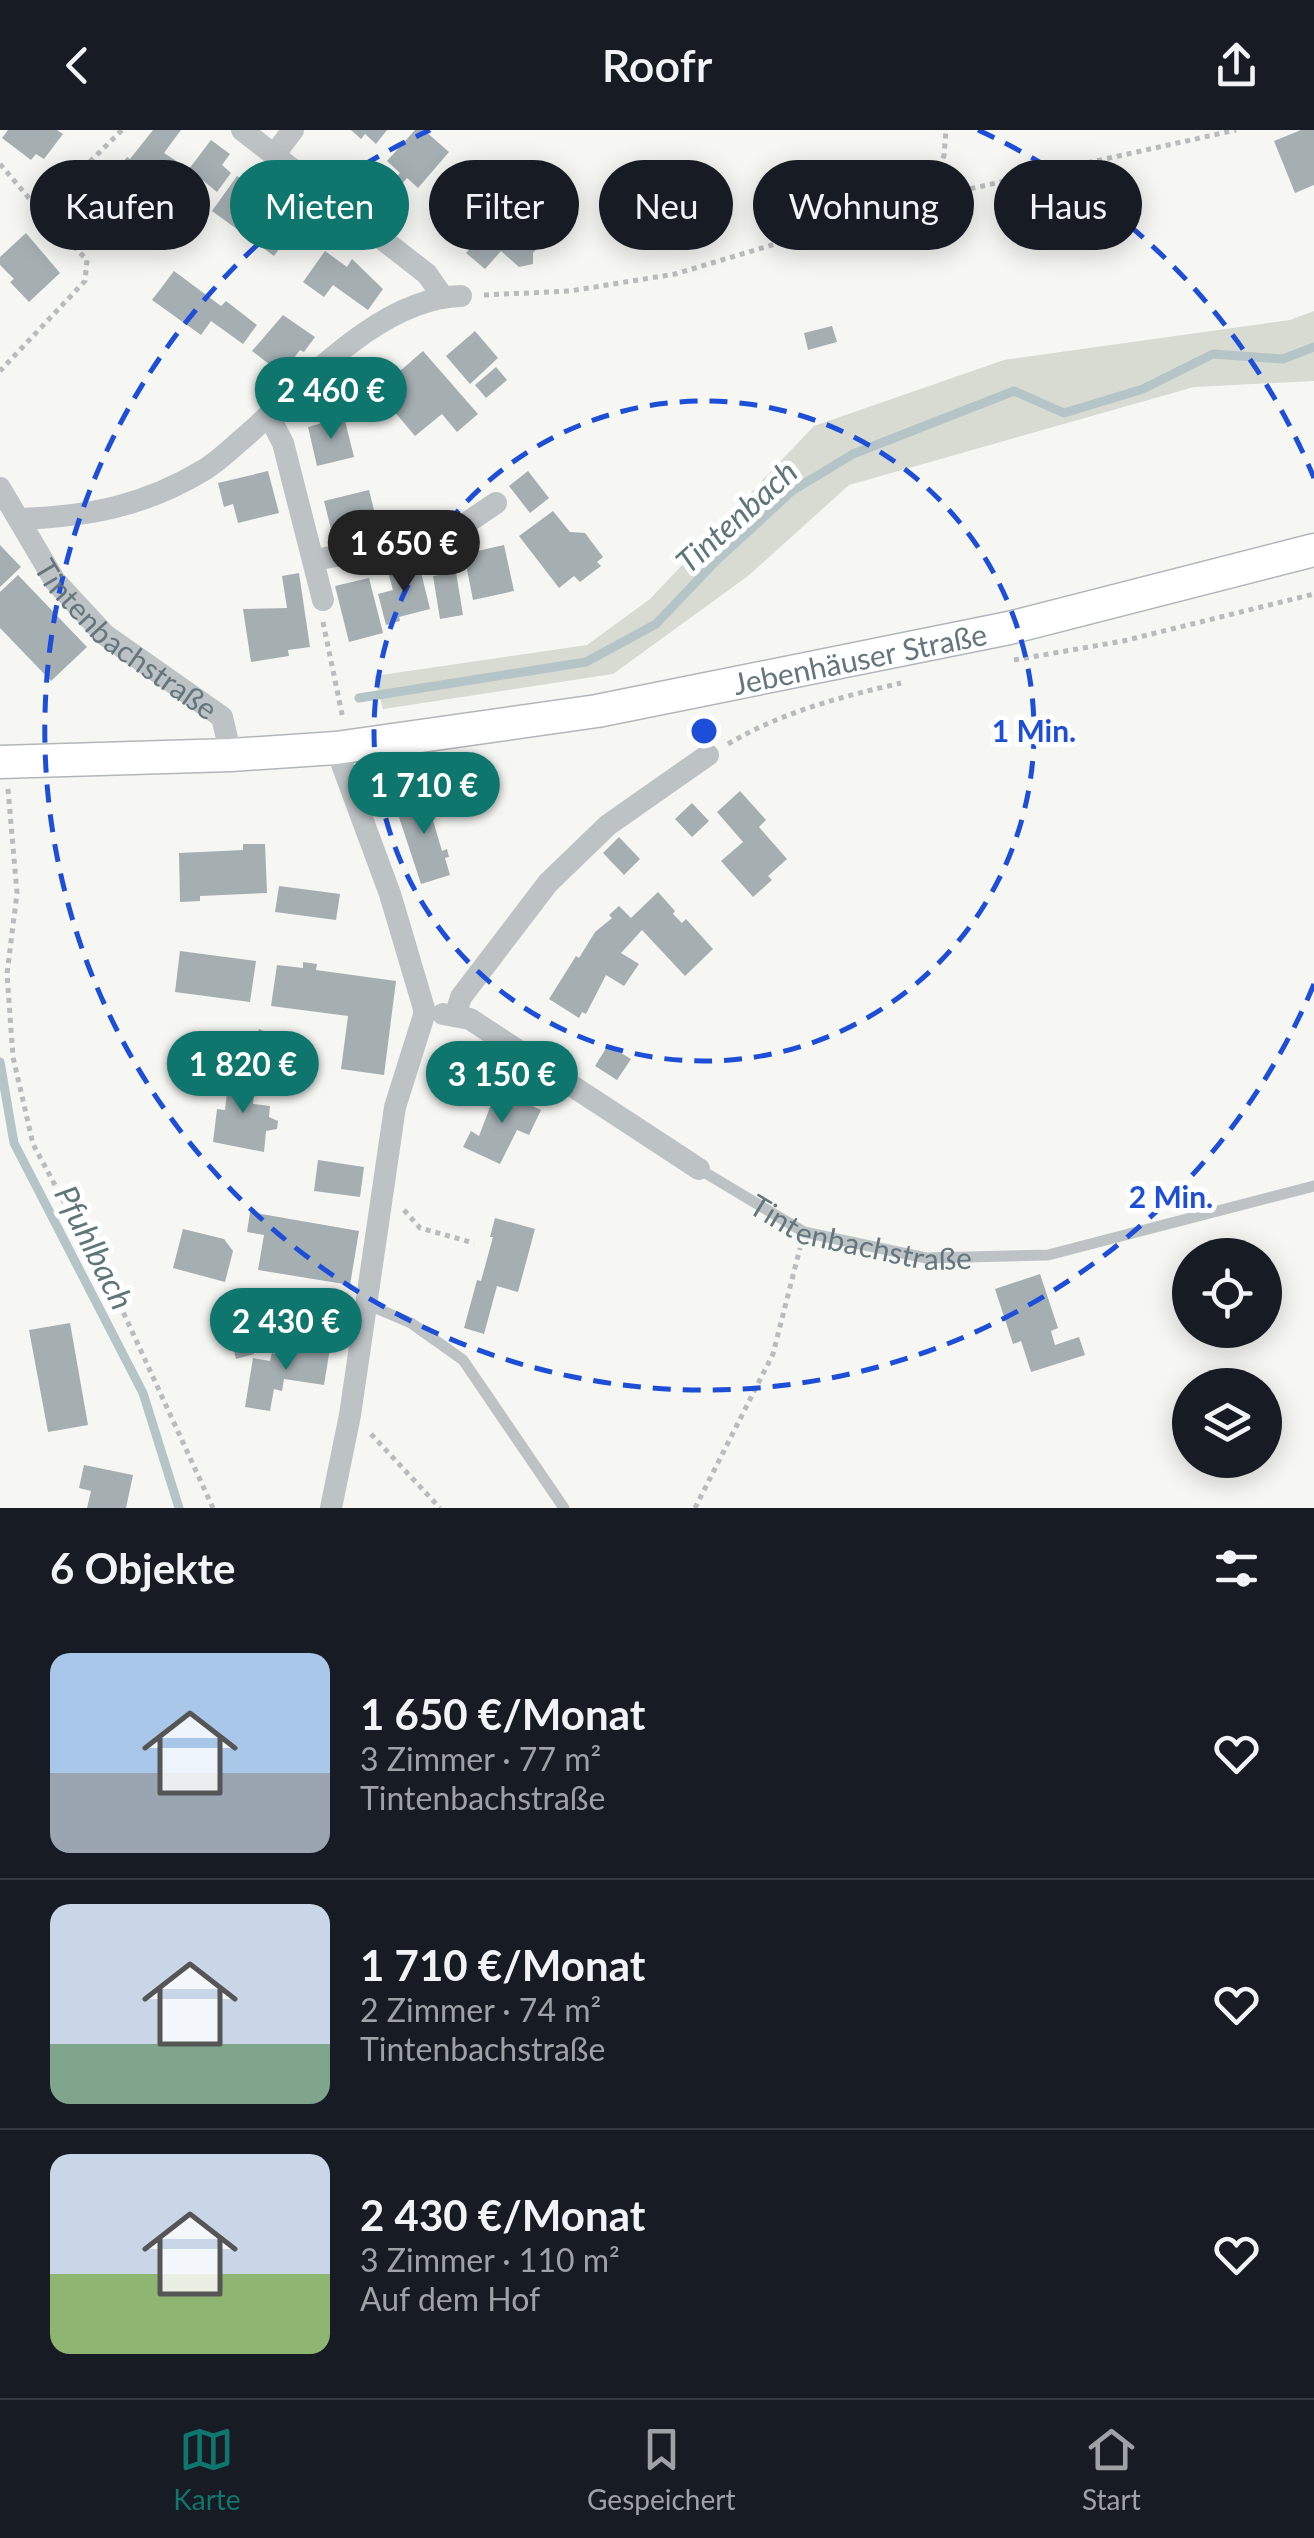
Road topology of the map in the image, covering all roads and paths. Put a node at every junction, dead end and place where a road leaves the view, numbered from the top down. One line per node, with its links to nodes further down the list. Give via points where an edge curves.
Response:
1 (122, 130): 7 (path)
2 (242, 130): 6 (street)
3 (293, 130): 6 (street)
4 (946, 130): 8 (path)
5 (1236, 130): 10 (path)
6 (274, 154): 14 (street)
7 (92, 160)
8 (943, 160)
9 (0, 164): 11 (path)
10 (974, 188)
11 (30, 199)
12 (78, 250): 15 (path, via 88,260 85,281)
13 (755, 250): 14 (path, via 674,274 570,291)
14 (452, 296): 16 (street, Tintenbachstraße, via 404,310 350,343)
15 (0, 370)
16 (269, 416): 19 (street, Tintenbachstraße, via 208,468 164,492 116,510); 21 (street, via 283,443)
17 (0, 488): 19 (street, Tintenbachstraße)
18 (496, 503): 21 (street, via 444,538)
19 (21, 520): 28 (street, Tintenbachstraße, via 55,581 105,635 222,717)
20 (1314, 550): 26 (street, Jebenhäuser Straße, via 970,636 596,711)
21 (314, 560): 23 (street)
22 (1314, 594): 24 (path, via 1123,641)
23 (324, 600): 27 (path, via 319,606)
24 (998, 663)
25 (904, 682): 29 (path, via 772,720)
26 (399, 739): 27 (street, Tintenbachstraße)
27 (342, 747): 28 (street, Tintenbachstraße); 31 (street)
28 (231, 755): 30 (street, Tintenbachstraße)
29 (708, 756): 32 (street, via 608,826 548,883)
30 (2, 761): 40 (path, via 17,892 6,974 13,1056 32,1144 125,1316)
31 (425, 1012): 32 (street, Tintenbachstraße); 35 (street, via 394,1107)
32 (454, 1016): 33 (street, Tintenbachstraße, via 470,1019)
33 (700, 1169): 36 (lane, Tintenbachstraße)
34 (1314, 1186): 36 (lane, Tintenbachstraße, via 1048,1254 926,1258)
35 (381, 1196): 37 (path, via 399,1204 420,1228); 38 (street)
36 (804, 1232): 44 (path, via 772,1354)
37 (474, 1243)
38 (364, 1304): 39 (street); 43 (lane, via 411,1323 463,1360)
39 (350, 1415): 41 (street); 42 (path)
40 (214, 1508)
41 (331, 1508)
42 (440, 1508)
43 (564, 1508)
44 (695, 1508)

